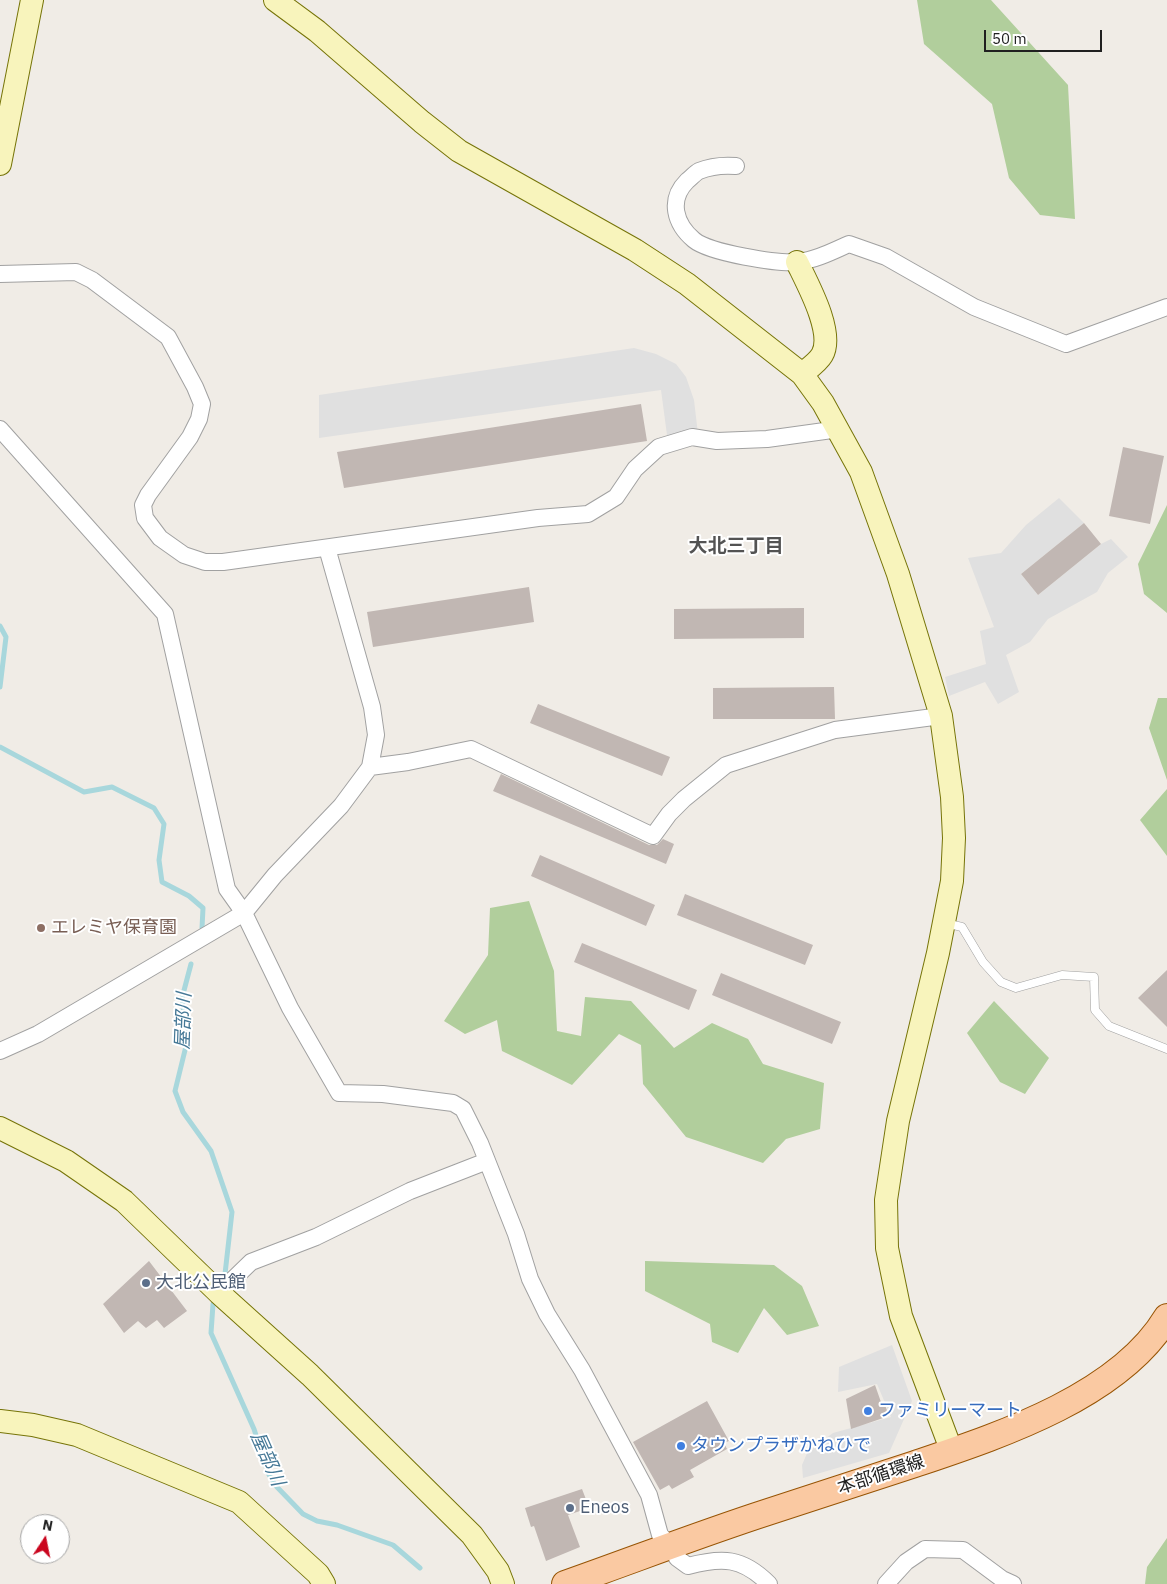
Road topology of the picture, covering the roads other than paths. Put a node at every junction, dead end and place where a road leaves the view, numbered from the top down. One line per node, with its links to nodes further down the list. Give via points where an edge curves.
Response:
1 (32, 0): 3 (street)
2 (275, 0): 8 (street, via 317,31 459,151 635,250 687,284)
3 (0, 164)
4 (736, 166): 5 (street, via 718,165 697,172 682,186 674,203 676,219 694,241 715,251)
5 (797, 262): 7 (street, via 814,259 849,244 886,257 974,307 1066,344); 8 (street, via 821,316 825,341 822,355)
6 (0, 274): 11 (street, via 76,272 92,280 168,337 202,404 190,437 143,505 144,518 160,538 184,555 205,562)
7 (1167, 307)
8 (802, 374): 10 (street)
9 (0, 429): 14 (street, via 165,614 227,888)
10 (839, 430): 11 (street, via 767,439 717,441 692,437 658,447 635,469 616,497 588,514); 12 (street, via 861,472 898,574)
11 (327, 548): 13 (street, via 372,707 376,735)
12 (941, 716): 13 (street, via 835,730 726,765 684,799 653,836 471,748); 15 (street, via 954,838 952,881)
13 (370, 767): 14 (street, via 341,806 282,867)
14 (244, 913): 17 (street, via 38,1034); 19 (street, via 290,1008 340,1093 383,1094 453,1103 463,1109)
15 (945, 922): 16 (lane, via 962,926 984,962 1001,982 1016,988 1062,975 1094,977 1095,1010 1109,1026); 23 (street, via 898,1121 886,1200 888,1248 901,1316)
16 (1167, 1049)
17 (0, 1051)
18 (0, 1128): 20 (street, via 66,1162 124,1200)
19 (487, 1161): 20 (street, via 410,1191 316,1237 251,1262); 24 (street, via 530,1279 649,1495 660,1534)
20 (219, 1294): 26 (street, via 310,1375 472,1535 498,1571)
21 (1167, 1317): 23 (main road, 本部循環線, via 1127,1363 1072,1402)
22 (0, 1421): 25 (street, via 77,1435 239,1502 318,1574)
23 (952, 1452): 24 (main road, 本部循環線)
24 (671, 1546): 27 (main road, 本部循環線); 28 (street, via 688,1566 714,1559 731,1560 760,1574)
25 (324, 1584)
26 (503, 1584)
27 (565, 1584)
28 (769, 1584)
29 (886, 1584): 30 (street, via 906,1562 924,1550 963,1550)
30 (1012, 1584)

